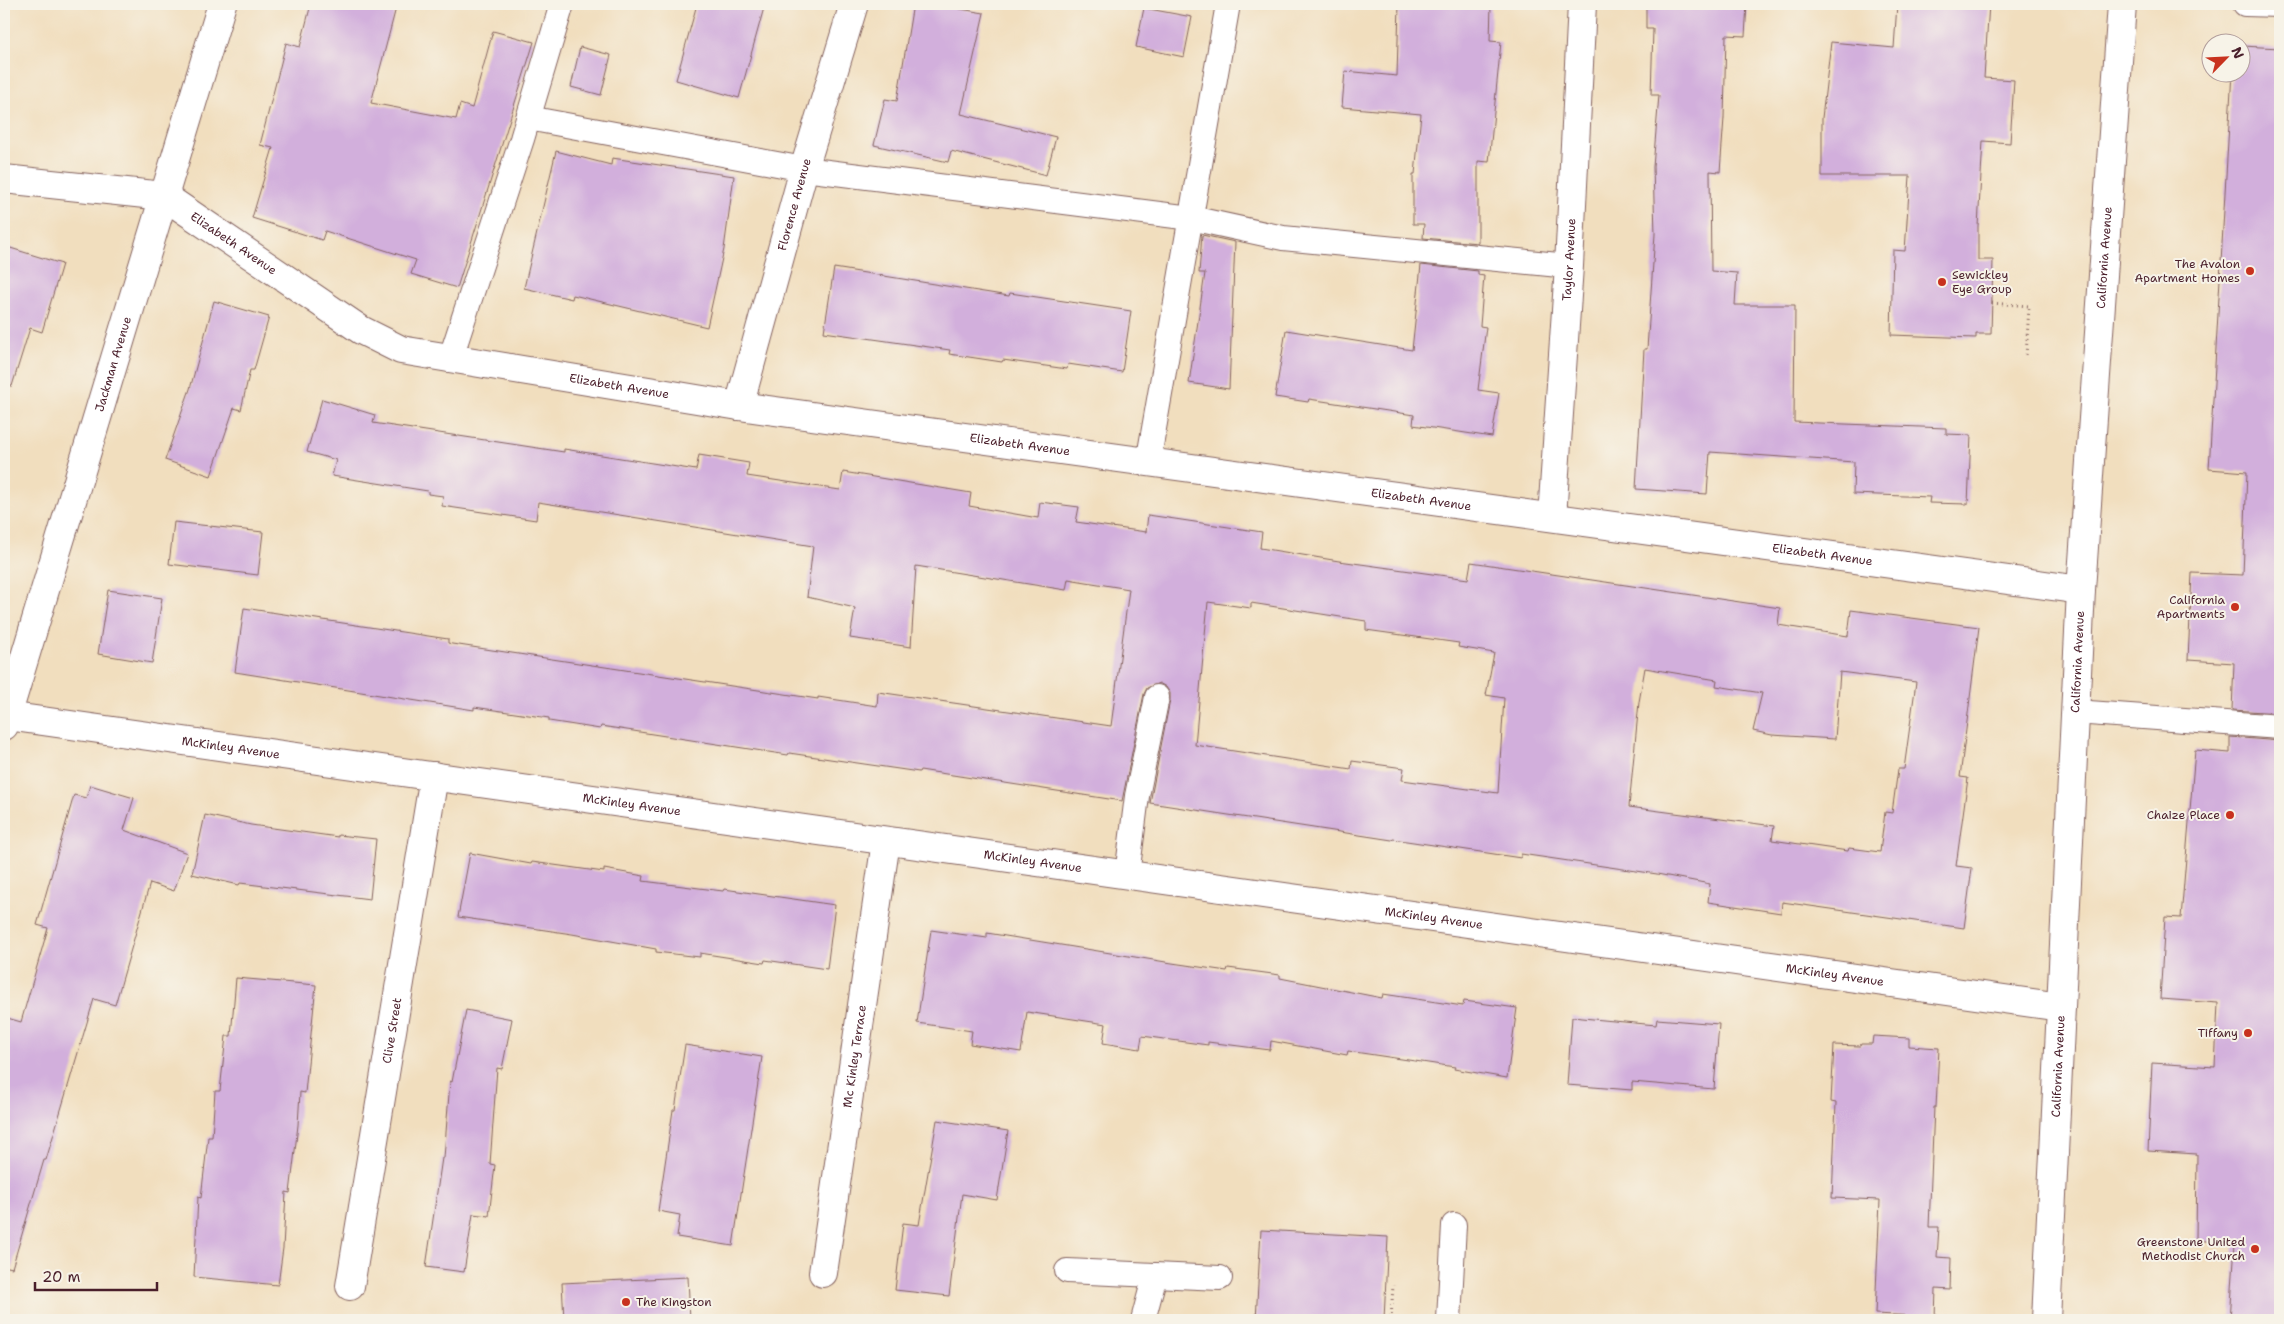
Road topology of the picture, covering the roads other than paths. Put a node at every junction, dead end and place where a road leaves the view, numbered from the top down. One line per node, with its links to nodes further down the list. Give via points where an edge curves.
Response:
1 (222, 4): 12 (street, Jackman Avenue)
2 (562, 4): 9 (lane)
3 (854, 4): 10 (street, Florence Avenue)
4 (1228, 4): 13 (lane)
5 (1582, 4): 14 (street, Taylor Avenue)
6 (2122, 4): 19 (street, California Avenue)
7 (2245, 4): 8 (lane)
8 (2280, 6)
9 (528, 118): 10 (lane); 15 (lane)
10 (804, 169): 13 (lane); 16 (street, Florence Avenue)
11 (4, 179): 12 (street, Elizabeth Avenue)
12 (164, 196): 15 (street, Elizabeth Avenue, via 361,330 401,350); 22 (street, Jackman Avenue)
13 (1191, 218): 14 (lane, via 1283,238); 17 (lane)
14 (1569, 266): 18 (street, Taylor Avenue)
15 (450, 360): 16 (street, Elizabeth Avenue)
16 (739, 406): 17 (street, Elizabeth Avenue)
17 (1148, 462): 18 (street, Elizabeth Avenue)
18 (1552, 517): 19 (street, Elizabeth Avenue)
19 (2081, 590): 21 (street, California Avenue)
20 (1157, 697): 26 (lane, via 1137,796)
21 (2075, 712): 23 (lane); 27 (street, California Avenue)
22 (5, 721): 24 (street, McKinley Avenue)
23 (2280, 727)
24 (434, 776): 25 (street, McKinley Avenue); 33 (street, Clive Street)
25 (886, 841): 26 (street, McKinley Avenue); 30 (street, Mc Kinley Terrace)
26 (1127, 875): 27 (street, McKinley Avenue)
27 (2060, 1007): 36 (street, California Avenue)
28 (1454, 1225): 35 (lane)
29 (1067, 1271): 31 (lane)
30 (823, 1272)
31 (1155, 1275): 32 (lane); 34 (lane)
32 (1220, 1278)
33 (350, 1286)
34 (1143, 1320)
35 (1449, 1320)
36 (2046, 1320)

